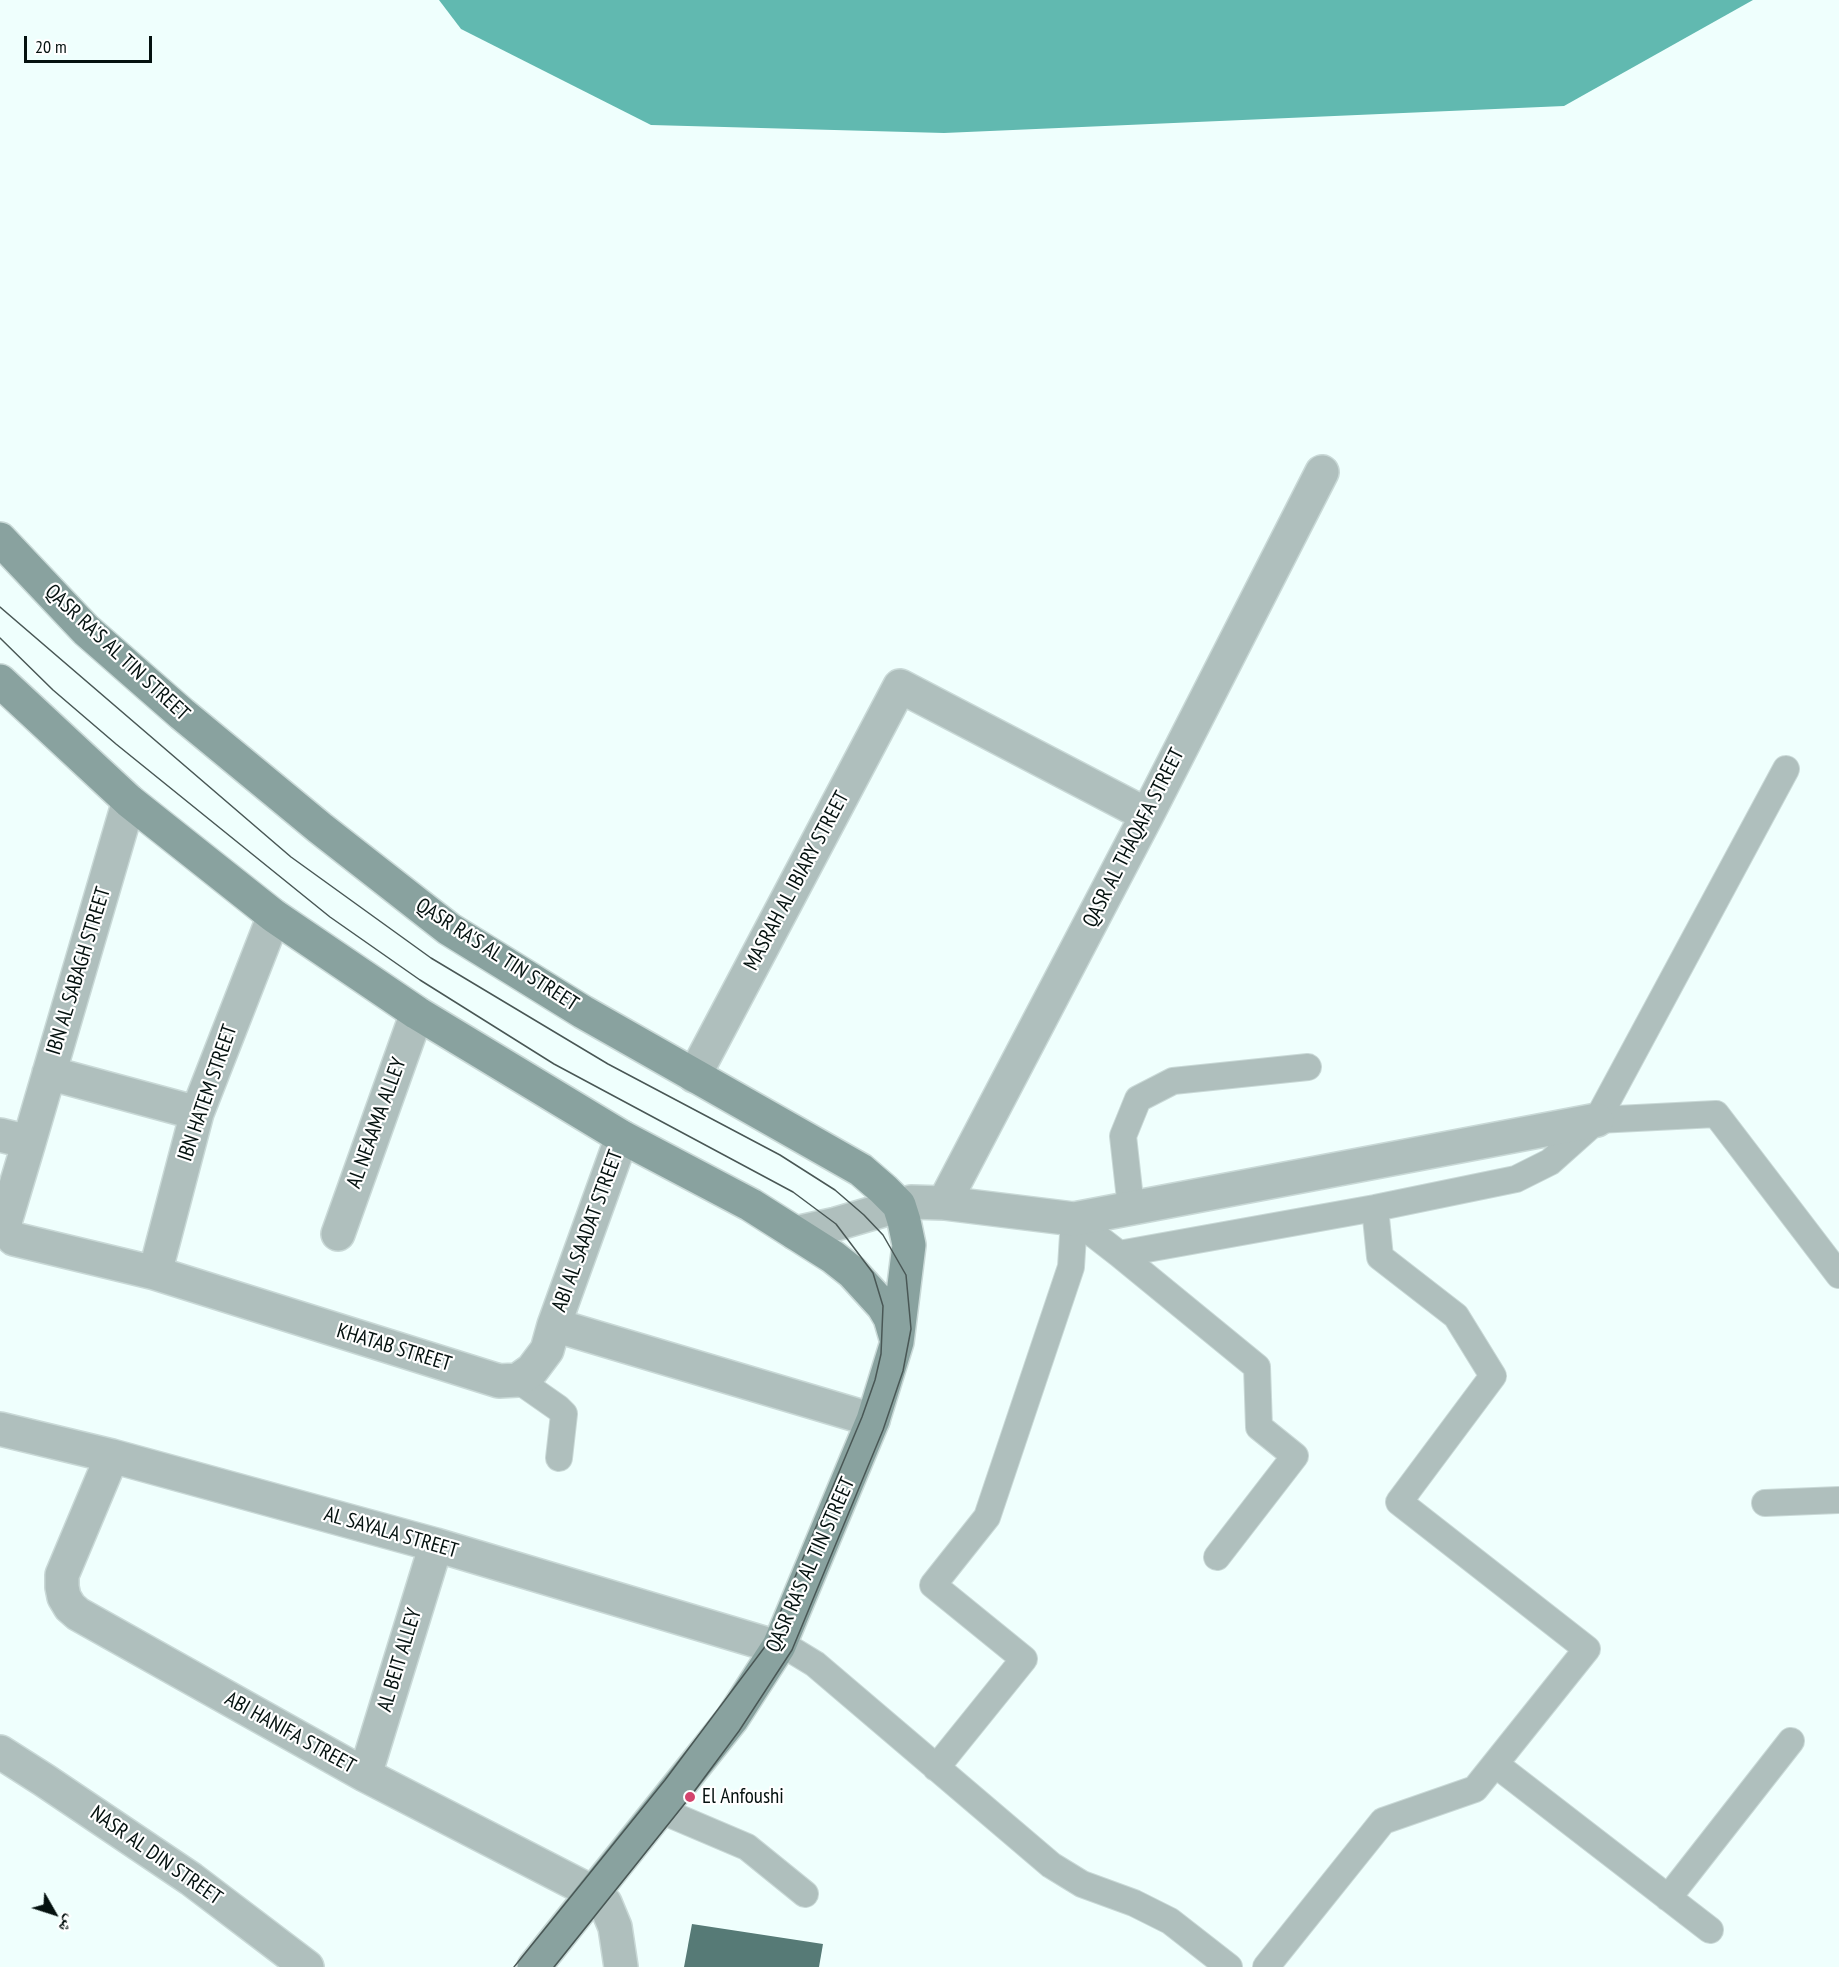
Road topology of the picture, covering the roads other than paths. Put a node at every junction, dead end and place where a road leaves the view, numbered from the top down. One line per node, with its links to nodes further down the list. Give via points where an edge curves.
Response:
1 (1322, 472): 6 (street, QASR AL THAQAFA STREET)
2 (0, 539): 11 (main road, QASR RA'S AL TIN STREET, via 86,630 182,714 430,914 583,1012)
3 (0, 681): 5 (main road)
4 (1786, 769): 13 (lane)
5 (129, 801): 7 (main road); 10 (street, IBN AL SABAGH STREET)
6 (1147, 815): 11 (street, MASRAH AL IBIARY STREET, via 900,686); 16 (street, QASR AL THAQAFA STREET)
7 (273, 916): 8 (main road); 12 (street, IBN HATEM STREET)
8 (417, 1013): 14 (main road); 22 (street, AL NEAAMA ALLEY)
9 (1308, 1066): 18 (lane, via 1173,1081 1138,1099 1123,1136)
10 (49, 1073): 12 (street); 15 (street, IBN AL SABAGH STREET)
11 (694, 1076): 17 (main road, QASR RA'S AL TIN STREET, via 861,1170)
12 (197, 1113): 24 (street, IBN HATEM STREET)
13 (1597, 1120): 18 (street); 19 (lane, via 1550,1162 1516,1179); 25 (lane, via 1716,1114)
14 (622, 1137): 21 (main road, via 751,1205); 26 (street, ABI AL SAADAT STREET)
15 (14, 1138): 24 (street, KHATAB STREET, via 5,1222 10,1236)
16 (944, 1203): 17 (street); 20 (street)
17 (899, 1205): 21 (street); 27 (main road, QASR RA'S AL TIN STREET, via 909,1245)
18 (1131, 1208): 20 (street)
19 (1375, 1208): 23 (lane); 40 (lane, via 1380,1257 1456,1316 1493,1376 1398,1502 1587,1649)
20 (1074, 1219): 23 (lane); 41 (lane, via 1071,1267 987,1517 933,1585 1024,1659)
21 (795, 1233): 27 (main road, via 852,1272 883,1306)
22 (338, 1234)
23 (1119, 1254): 36 (lane, via 1257,1367 1259,1427 1295,1456)
24 (155, 1273): 28 (street, KHATAB STREET, via 499,1381)
25 (1839, 1275)
26 (554, 1325): 28 (street, via 547,1350 532,1370); 29 (street)
27 (897, 1342): 29 (main road, QASR RA'S AL TIN STREET)
28 (518, 1380): 32 (lane, via 563,1412)
29 (873, 1420): 37 (main road, QASR RA'S AL TIN STREET)
30 (0, 1429): 31 (street, AL SAYALA STREET)
31 (112, 1456): 35 (street, AL SAYALA STREET); 42 (street, ABI HANIFA STREET, via 62,1575 64,1597 70,1607)
32 (559, 1458)
33 (1839, 1500): 34 (lane)
34 (1765, 1503)
35 (435, 1545): 37 (street, AL SAYALA STREET); 42 (street, AL BEIT ALLEY)
36 (1217, 1557)
37 (779, 1646): 41 (lane, via 815,1664); 43 (main road, QASR RA'S AL TIN STREET, via 732,1719)
38 (1791, 1741): 46 (lane)
39 (0, 1752): 49 (street, NASR AL DIN STREET, via 192,1879)
40 (1495, 1764): 46 (lane); 52 (lane, via 1475,1789 1383,1821)
41 (936, 1768): 51 (lane, via 1051,1865 1083,1884 1170,1921)
42 (365, 1775): 44 (street, ABI HANIFA STREET)
43 (660, 1810): 44 (main road, QASR RA'S AL TIN STREET); 45 (lane, via 747,1847)
44 (594, 1893): 48 (street, ABI HANIFA STREET, via 604,1903 615,1927); 50 (main road, QASR RA'S AL TIN STREET)
45 (805, 1894)
46 (1668, 1898): 47 (lane)
47 (1710, 1930)
48 (621, 1963)
49 (307, 1967)
50 (534, 1967)
51 (1229, 1967)
52 (1266, 1967)

